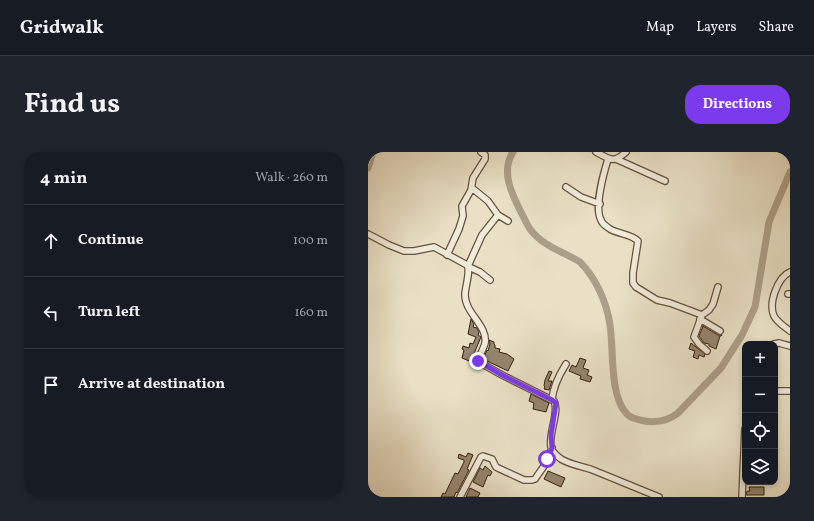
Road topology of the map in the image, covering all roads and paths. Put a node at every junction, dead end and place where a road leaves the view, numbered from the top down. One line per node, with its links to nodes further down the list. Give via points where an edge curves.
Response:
1 (481, 152): 8 (street, via 486,155 486,160 473,178)
2 (596, 152): 4 (street)
3 (626, 152): 5 (street)
4 (608, 159): 5 (street); 9 (street, via 601,182)
5 (616, 159): 6 (street)
6 (665, 181)
7 (566, 187): 9 (street, via 581,197)
8 (472, 188): 10 (street, via 488,201); 13 (street, via 462,206 461,223)
9 (600, 204): 18 (street, via 599,216 605,226 638,241 633,273 633,283 636,287 656,300 670,303)
10 (498, 215): 11 (street); 14 (street, via 482,235)
11 (508, 221)
12 (368, 234): 13 (street, via 400,250 411,251 432,247)
13 (447, 255): 14 (street)
14 (468, 267): 16 (street); 27 (street, via 465,300 469,311 481,326 485,339 478,361)
15 (790, 272): 20 (street, via 780,279 772,308 776,318)
16 (490, 280)
17 (718, 287): 18 (street, via 712,307)
18 (701, 317): 19 (street); 23 (street, via 694,339)
19 (720, 331)
20 (790, 331)
21 (778, 344): 22 (street)
22 (790, 346)
23 (707, 351)
24 (566, 364): 27 (street, via 554,387)
25 (778, 391): 26 (street)
26 (790, 391)
27 (552, 400): 28 (street, via 556,405 551,435)
28 (552, 448): 30 (street, via 544,466 532,480 524,480 496,467 492,459 481,457); 31 (street, via 564,461)
29 (744, 449): 32 (street)
30 (460, 497)
31 (659, 497)
32 (742, 497)

